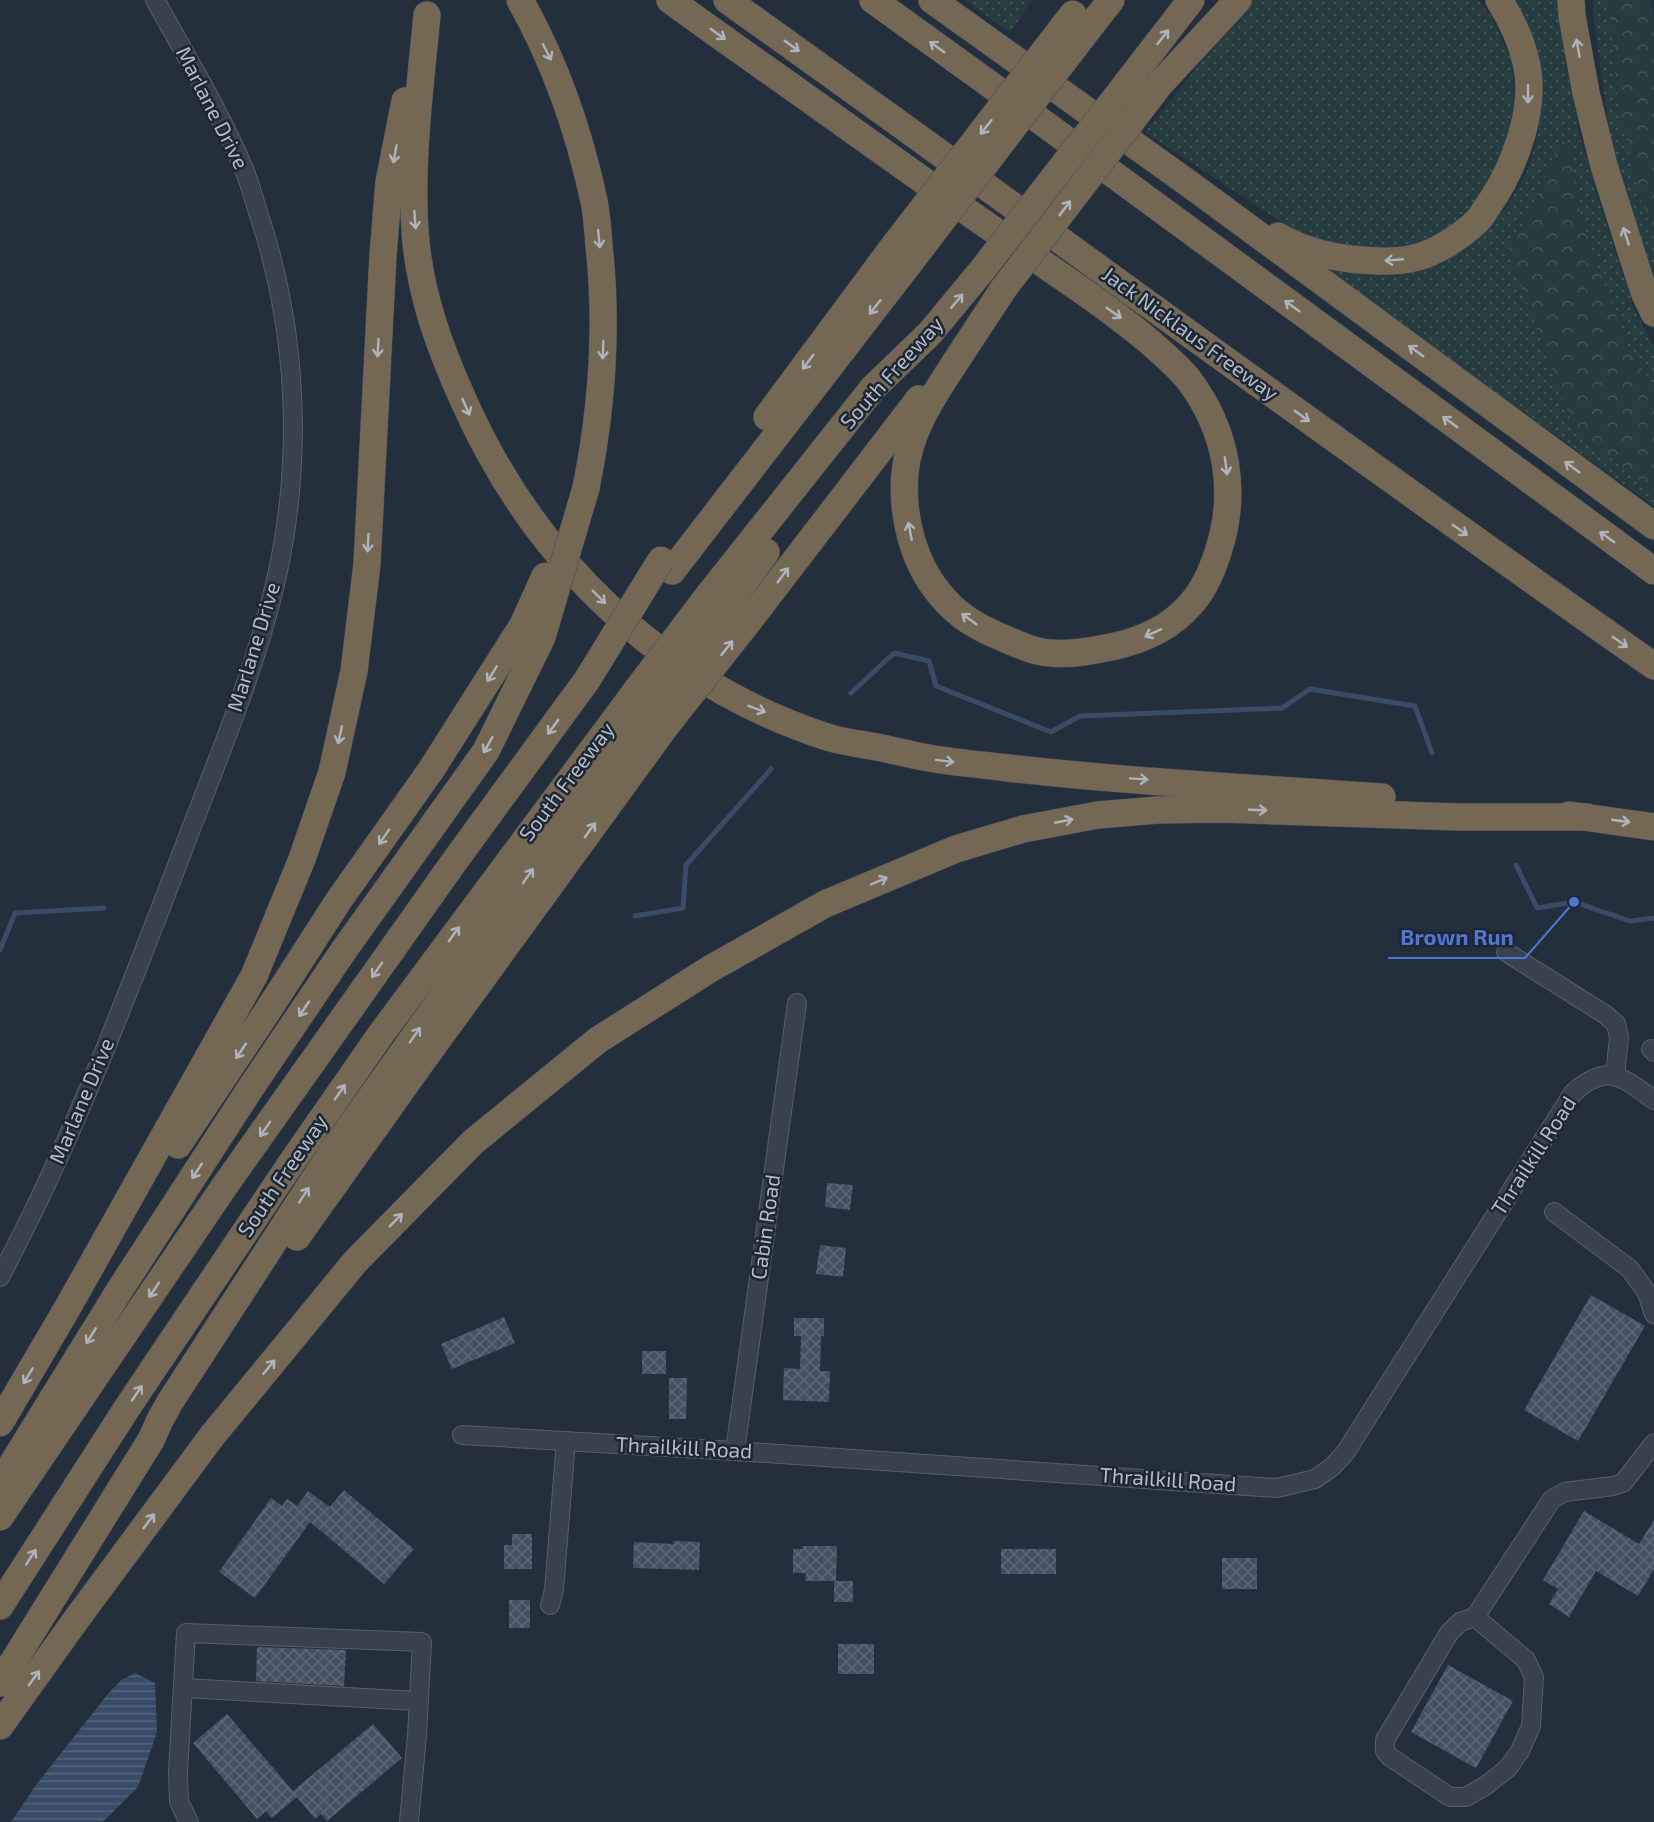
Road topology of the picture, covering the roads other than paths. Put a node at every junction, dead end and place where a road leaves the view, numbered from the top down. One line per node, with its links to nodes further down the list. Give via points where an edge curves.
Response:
1 (155, 0): 31 (street, Marlane Drive, via 224,125 245,172 271,254 290,355 290,503 267,614 233,717 127,997 72,1129)
2 (520, 0): 21 (highway, one-way to 21, bridge, via 552,63 572,122 594,202 602,274 603,348 598,418 586,488)
3 (670, 0): 17 (highway, one-way to 17, via 1126,322 1188,380 1213,420 1226,461 1226,521 1209,576 1190,606 1161,629 1142,638 1074,654 1049,653 984,630 946,602 932,584 911,540 905,473 916,428)
4 (727, 0): 22 (highway, Jack Nicklaus Freeway, one-way to 22)
5 (873, 0): 20 (highway, one-way to 5)
6 (932, 0): 16 (highway)
7 (1111, 0): 14 (highway, South Freeway)
8 (1191, 0): 23 (highway, South Freeway, one-way to 8, bridge, via 873,388 930,333 983,269)
9 (1225, 0): 15 (highway)
10 (1238, 0): 15 (highway)
11 (1499, 0): 16 (highway, one-way to 16, via 1514,24 1527,63 1529,101 1520,144 1501,186 1478,220 1450,243 1415,258 1374,262 1330,257 1286,241)
12 (1571, 0): 18 (highway, one-way to 12, via 1604,166 1586,93)
13 (429, 8): 24 (highway, one-way to 24, via 418,111 414,202 423,288 447,364 477,432 520,505 566,564 625,624 678,664 746,705 829,737 934,759 1057,774 1460,802); 32 (highway, one-way to 32, via 402,112 389,182 367,564 354,671 332,772 302,859 254,976)
14 (1082, 14): 41 (highway, South Freeway, one-way to 41, bridge, via 666,566 226,1184)
15 (1160, 84): 17 (highway, one-way to 15, bridge)
16 (1188, 183): 19 (highway, one-way to 16)
17 (1004, 288): 36 (highway, one-way to 17, bridge, via 665,727)
18 (1654, 313)
19 (1654, 526)
20 (1654, 572)
21 (532, 631): 32 (highway, one-way to 32, via 339,900); 40 (highway, one-way to 40, via 486,750 250,1089 119,1290)
22 (1654, 666)
23 (641, 700): 36 (highway, one-way to 23, via 170,1402 330,1155); 43 (highway, South Freeway, one-way to 23, via 127,1408 402,1006)
24 (1587, 816): 25 (highway, one-way to 25); 48 (highway, one-way to 24, via 212,1436 355,1262 473,1142 598,1040 710,969 825,904 956,849 1023,829 1098,814 1222,809)
25 (1654, 827)
26 (1506, 952): 28 (street, via 1616,1024 1619,1037)
27 (797, 1003): 39 (street, Cabin Road)
28 (1615, 1076): 29 (street); 39 (street, Thrailkill Road, via 1602,1075 1586,1081 1573,1093 1345,1453 1315,1479 1277,1488)
29 (1654, 1100)
30 (1554, 1212): 33 (street, via 1630,1269 1647,1293)
31 (0, 1277)
32 (68, 1307): 34 (highway, one-way to 34)
33 (1654, 1314)
34 (0, 1423)
35 (462, 1435): 37 (street, Thrailkill Road)
36 (151, 1440): 45 (highway)
37 (566, 1441): 39 (street, Thrailkill Road); 42 (street)
38 (1654, 1443): 44 (street, via 1623,1484 1565,1492 1552,1499)
39 (735, 1451)
40 (0, 1484)
41 (0, 1517)
42 (550, 1605)
43 (0, 1606)
44 (1475, 1617): 44 (street, via 1460,1622 1449,1632 1385,1740 1385,1751 1390,1757 1450,1797 1466,1797 1508,1768 1521,1751 1531,1726 1534,1677 1526,1660)
45 (0, 1683)
46 (184, 1688): 47 (street); 47 (street, via 186,1633 422,1642); 49 (street, via 179,1802)
47 (418, 1701): 50 (street)
48 (0, 1726)
49 (189, 1822)
50 (409, 1822)

